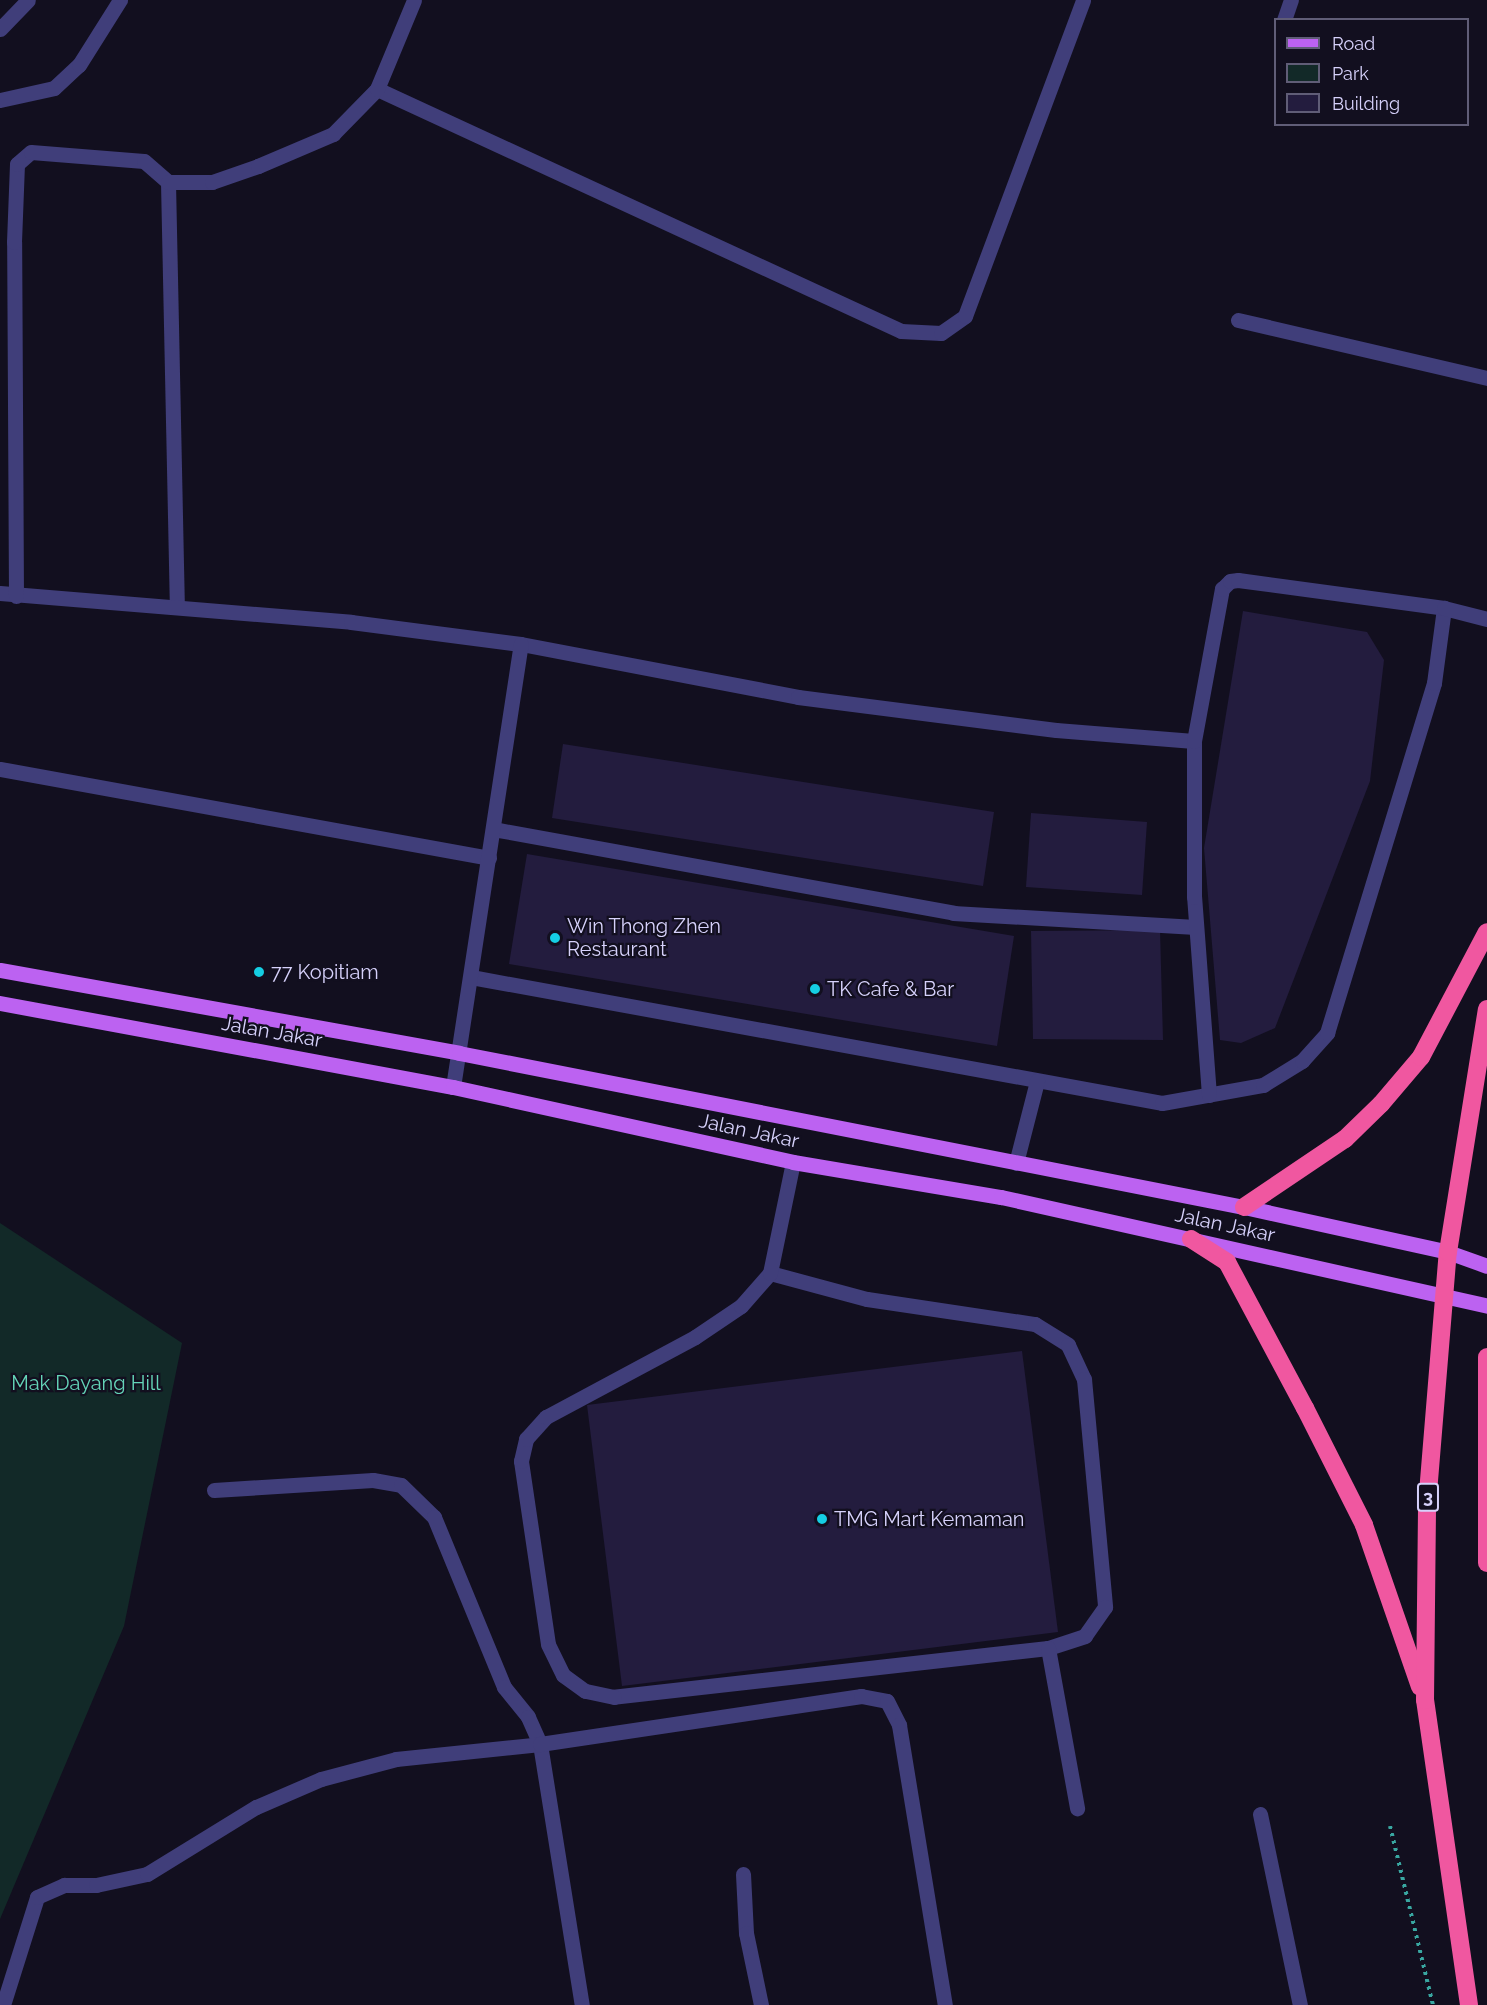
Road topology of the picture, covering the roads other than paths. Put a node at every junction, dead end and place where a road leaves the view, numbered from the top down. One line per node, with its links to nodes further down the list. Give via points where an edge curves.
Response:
1 (28, 0): 7 (street)
2 (120, 0): 9 (street, via 79,65 54,88)
3 (414, 0): 8 (street)
4 (1083, 0): 8 (street, via 965,316 941,333 901,331)
5 (1292, 0): 6 (street)
6 (1285, 18)
7 (0, 29)
8 (377, 89): 10 (street, via 333,134 212,182)
9 (0, 100)
10 (168, 182): 11 (street, via 144,161 30,152 17,164); 16 (street)
11 (7, 242): 15 (street)
12 (1238, 320): 13 (street)
13 (1487, 378)
14 (0, 593): 15 (street)
15 (16, 596): 16 (street)
16 (177, 606): 19 (street, via 351,622)
17 (1444, 608): 18 (street); 20 (street, via 1230,582 1222,589); 33 (street, via 1434,683 1327,1033 1302,1061 1263,1085)
18 (1487, 619)
19 (521, 644): 20 (street, via 798,697 1056,730); 22 (street)
20 (1194, 741): 24 (street)
21 (0, 770): 23 (street)
22 (493, 829): 23 (street); 24 (street, via 953,913)
23 (489, 858): 27 (street)
24 (1196, 927): 33 (street)
25 (1487, 932): 36 (highway, via 1421,1057 1381,1104 1336,1145)
26 (0, 970): 30 (main road, Jalan Jakar)
27 (471, 976): 30 (street); 31 (street)
28 (0, 1003): 32 (main road, Jalan Jakar)
29 (1487, 1009): 38 (highway, 3)
30 (459, 1053): 32 (street); 35 (main road, Jalan Jakar)
31 (1037, 1082): 33 (street, via 1162,1103); 35 (street)
32 (453, 1087): 34 (main road, Jalan Jakar)
33 (1209, 1095)
34 (793, 1162): 37 (main road, Jalan Jakar, via 1001,1197); 40 (street)
35 (1016, 1163): 36 (main road, Jalan Jakar)
36 (1244, 1207): 38 (main road, Jalan Jakar)
37 (1191, 1239): 41 (main road, Jalan Jakar); 48 (highway, via 1227,1262 1311,1419 1364,1526)
38 (1448, 1252): 39 (main road, Jalan Jakar); 41 (highway, 3)
39 (1487, 1266)
40 (770, 1273): 47 (street, via 867,1299 1035,1324 1068,1345 1084,1379 1105,1607 1085,1636); 47 (street, via 732,1312 695,1337 546,1417 526,1438 521,1461 548,1644 563,1675 585,1691 614,1697)
41 (1443, 1294): 42 (main road, Jalan Jakar); 48 (highway, 3, via 1427,1505)
42 (1487, 1306)
43 (1487, 1357): 44 (highway)
44 (1486, 1409): 46 (highway)
45 (214, 1490): 49 (street, via 373,1480 401,1485 434,1517 504,1687 528,1717)
46 (1487, 1563)
47 (1048, 1648): 50 (street)
48 (1425, 1700): 58 (highway, 3)
49 (540, 1744): 53 (street, via 396,1759 321,1779 256,1807 147,1874 96,1885 64,1885 37,1897); 54 (street); 56 (street, via 861,1696 887,1701 899,1725)
50 (1077, 1808)
51 (1260, 1814): 57 (street)
52 (742, 1874): 55 (street, via 746,1933)
53 (3, 2005)
54 (582, 2005)
55 (761, 2005)
56 (945, 2005)
57 (1300, 2005)
58 (1469, 2005)

